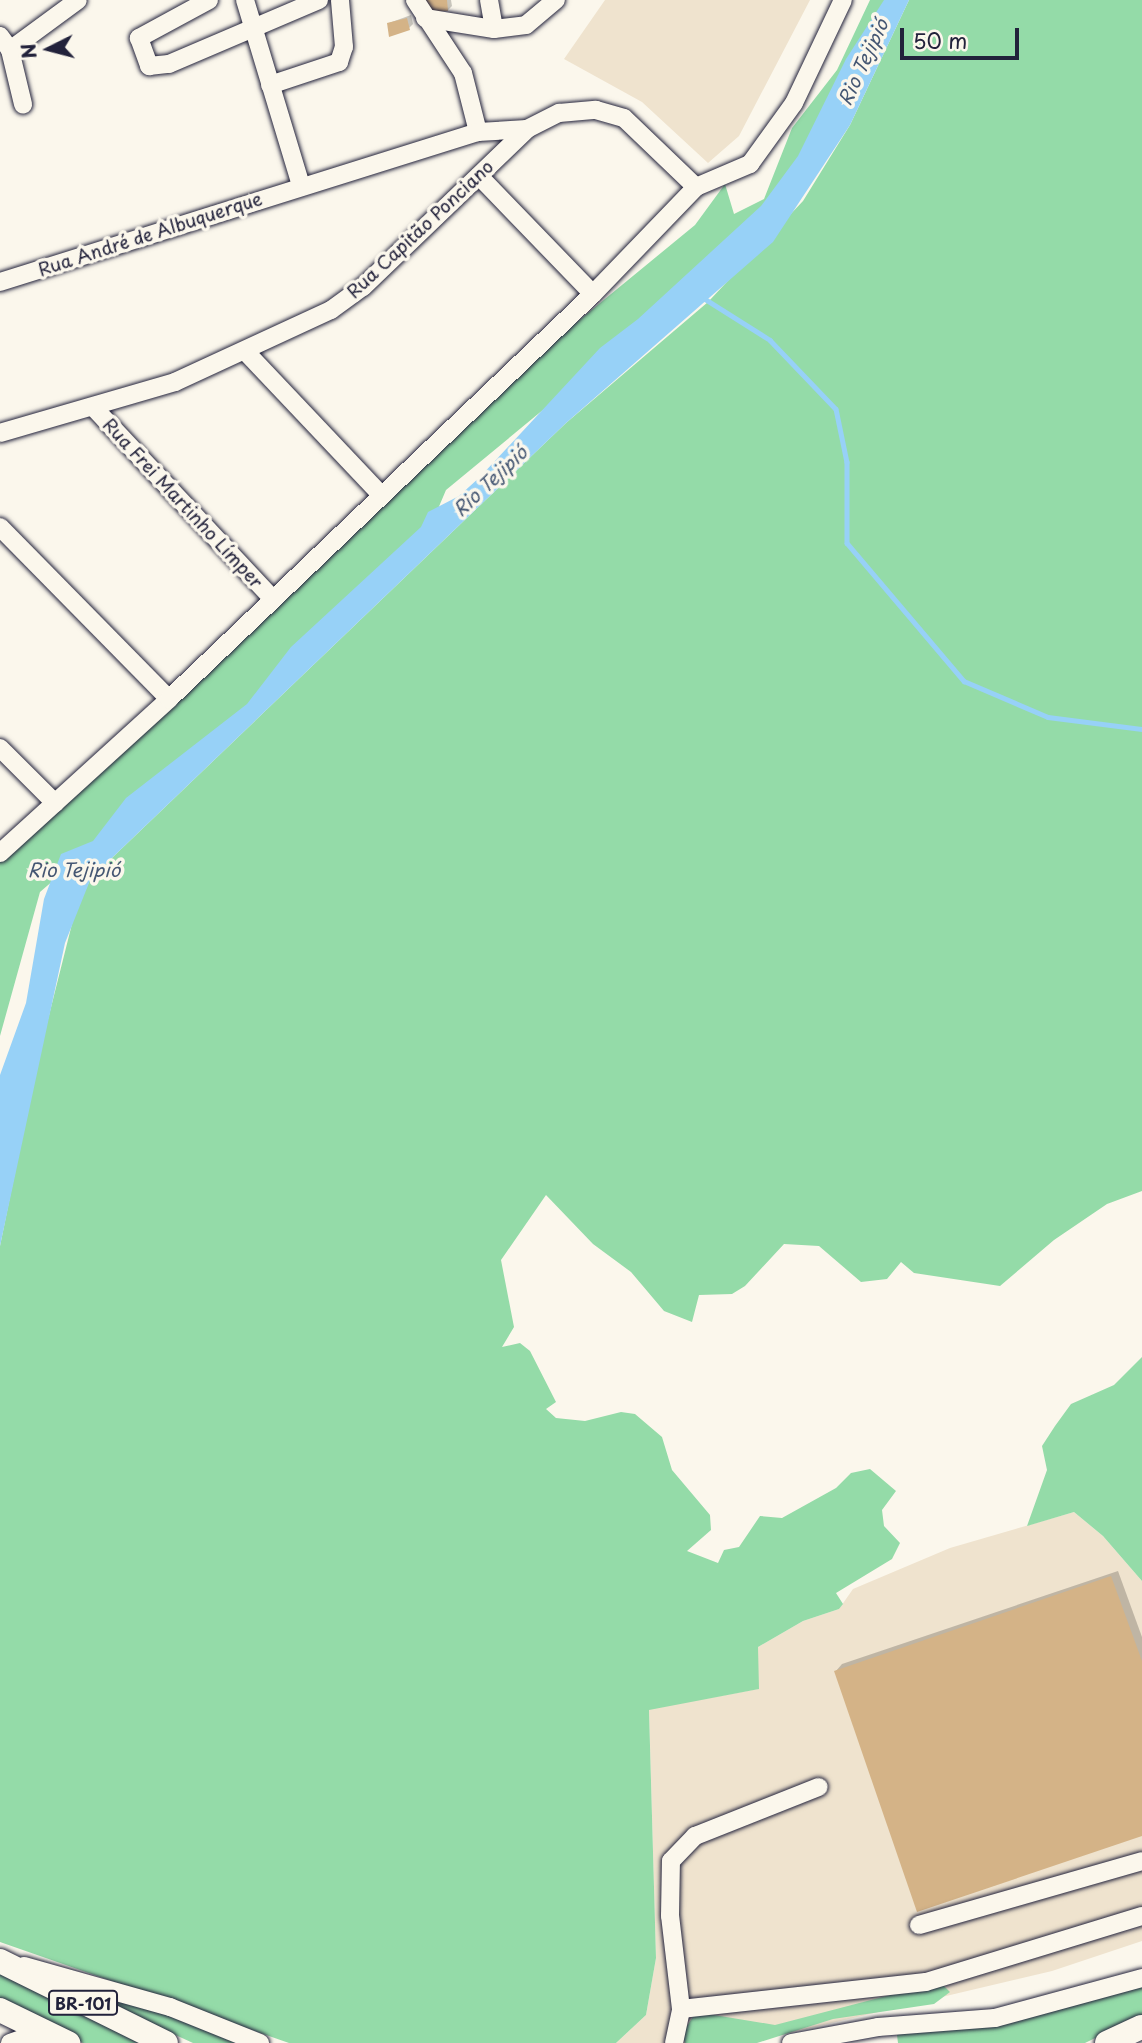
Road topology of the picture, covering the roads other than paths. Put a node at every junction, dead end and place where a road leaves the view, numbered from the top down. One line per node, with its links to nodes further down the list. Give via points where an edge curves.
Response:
1 (78, 0): 13 (street)
2 (209, 0): 11 (street, via 139,38 149,66 169,64)
3 (245, 0): 11 (street)
4 (319, 0): 11 (street)
5 (340, 0): 14 (street, via 344,47 339,62)
6 (415, 0): 10 (street, Rua Capitão Ponciano)
7 (489, 0): 12 (street)
8 (556, 0): 12 (street, via 526,25)
9 (843, 0): 20 (street, via 794,103 750,164)
10 (425, 18): 12 (street); 17 (street, Rua Capitão Ponciano, via 463,73)
11 (254, 27): 14 (street)
12 (494, 29)
13 (5, 43): 15 (street)
14 (270, 85): 19 (street)
15 (23, 104)
16 (527, 129): 17 (street, Rua André de Albuquerque); 18 (street, Rua Capitão Ponciano); 20 (street, Rua Capitão Ponciano, via 566,111 611,112 624,118)
17 (478, 132): 19 (street, Rua André de Albuquerque)
18 (479, 176): 22 (street); 23 (street, Rua Capitão Ponciano, via 363,287 331,310)
19 (300, 185): 21 (street, Rua André de Albuquerque)
20 (696, 187): 22 (street)
21 (0, 282)
22 (593, 294): 26 (street)
23 (245, 351): 24 (street, Rua Capitão Ponciano, via 175,382); 26 (street)
24 (95, 408): 25 (street, Rua Capitão Ponciano); 28 (street, Rua Frei Martinho Límper)
25 (0, 433)
26 (380, 494): 28 (street)
27 (0, 527): 29 (street)
28 (272, 598): 29 (street)
29 (169, 699): 31 (street)
30 (0, 748): 31 (street)
31 (55, 803): 32 (street)
32 (0, 853)
33 (819, 1787): 39 (street, via 695,1836 671,1861 670,1916)
34 (1142, 1861): 36 (street)
35 (1142, 1916): 39 (street, via 926,1982)
36 (919, 1925)
37 (1, 1961): 46 (highway, BR-101); 47 (street, via 120,1991)
38 (1142, 1978): 42 (street, via 995,2018)
39 (681, 2009): 48 (street)
40 (0, 2010): 45 (highway, BR-101)
41 (1142, 2027): 50 (highway)
42 (876, 2035): 49 (street)
43 (10, 2043): 44 (street, via 24,2038)
44 (39, 2043)
45 (68, 2043)
46 (166, 2043)
47 (260, 2043)
48 (674, 2043)
49 (791, 2043)
50 (1107, 2043)

